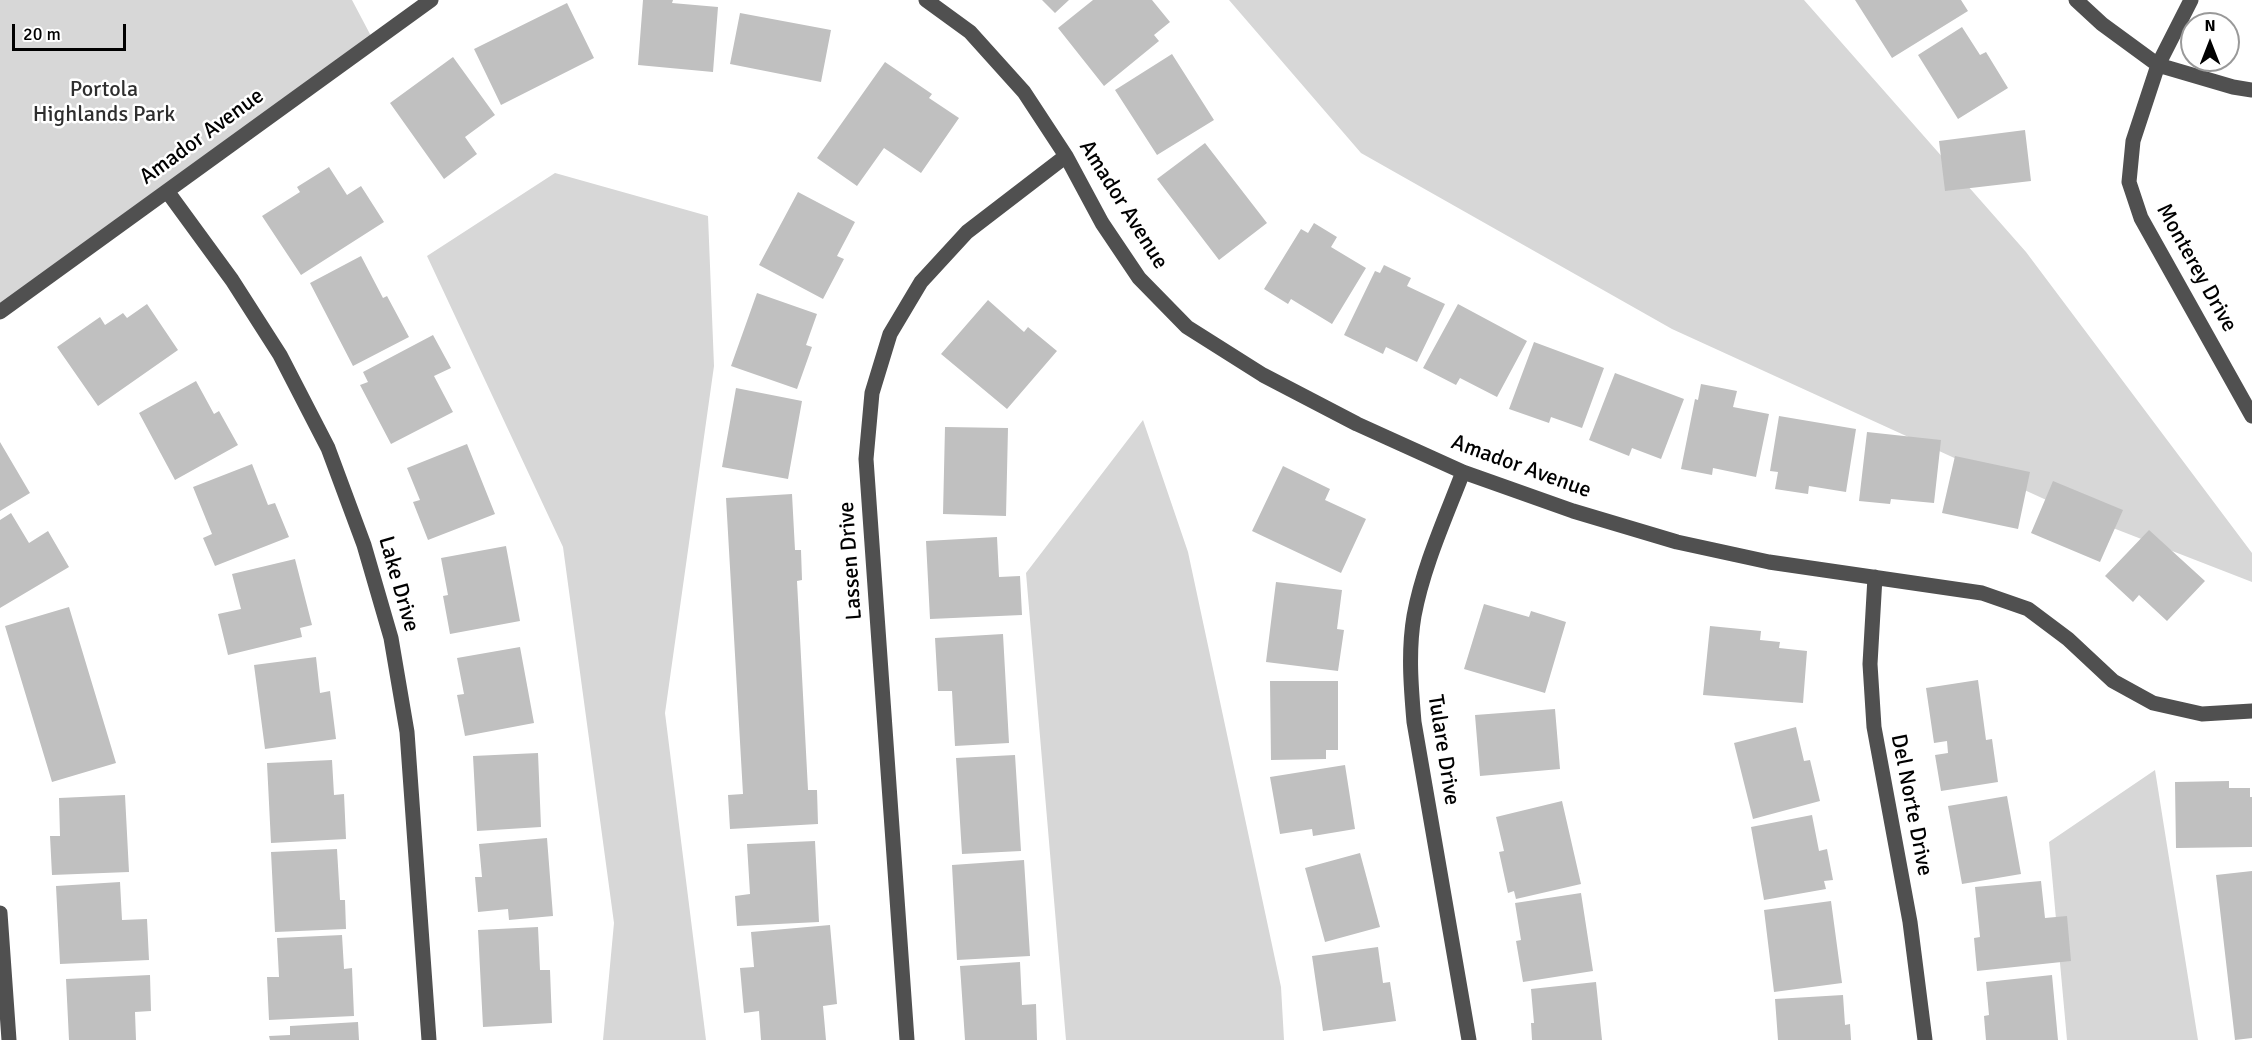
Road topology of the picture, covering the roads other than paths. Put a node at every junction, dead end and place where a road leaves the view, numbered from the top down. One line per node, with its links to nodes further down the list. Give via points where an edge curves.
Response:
1 (431, 0): 8 (street, Amador Avenue)
2 (926, 0): 7 (street, Amador Avenue, via 970,32 1024,92)
3 (2076, 0): 5 (street)
4 (2191, 0): 5 (street, Monterey Drive)
5 (2158, 65): 6 (street); 10 (street, Monterey Drive, via 2133,141 2129,182 2141,218)
6 (2252, 90)
7 (1066, 156): 11 (street, Amador Avenue, via 1102,224 1139,278 1187,327 1263,375); 17 (street, Lassen Drive, via 967,232 921,282 890,334 872,393 866,459)
8 (167, 190): 9 (street, Amador Avenue); 16 (street, Lake Drive, via 280,355 328,448 364,545 391,638 407,732)
9 (0, 312)
10 (2252, 416)
11 (1463, 472): 12 (street, Amador Avenue, via 1677,542 1769,562); 18 (street, Tulare Drive, via 1427,566 1414,616 1410,670 1414,722)
12 (1875, 577): 13 (street, Amador Avenue, via 1982,593 2028,609 2113,681 2153,704 2202,714); 19 (street, Del Norte Drive, via 1870,664 1874,728 1910,922)
13 (2252, 711)
14 (0, 913): 15 (street)
15 (9, 1040)
16 (429, 1040)
17 (907, 1040)
18 (1469, 1040)
19 (1925, 1040)

